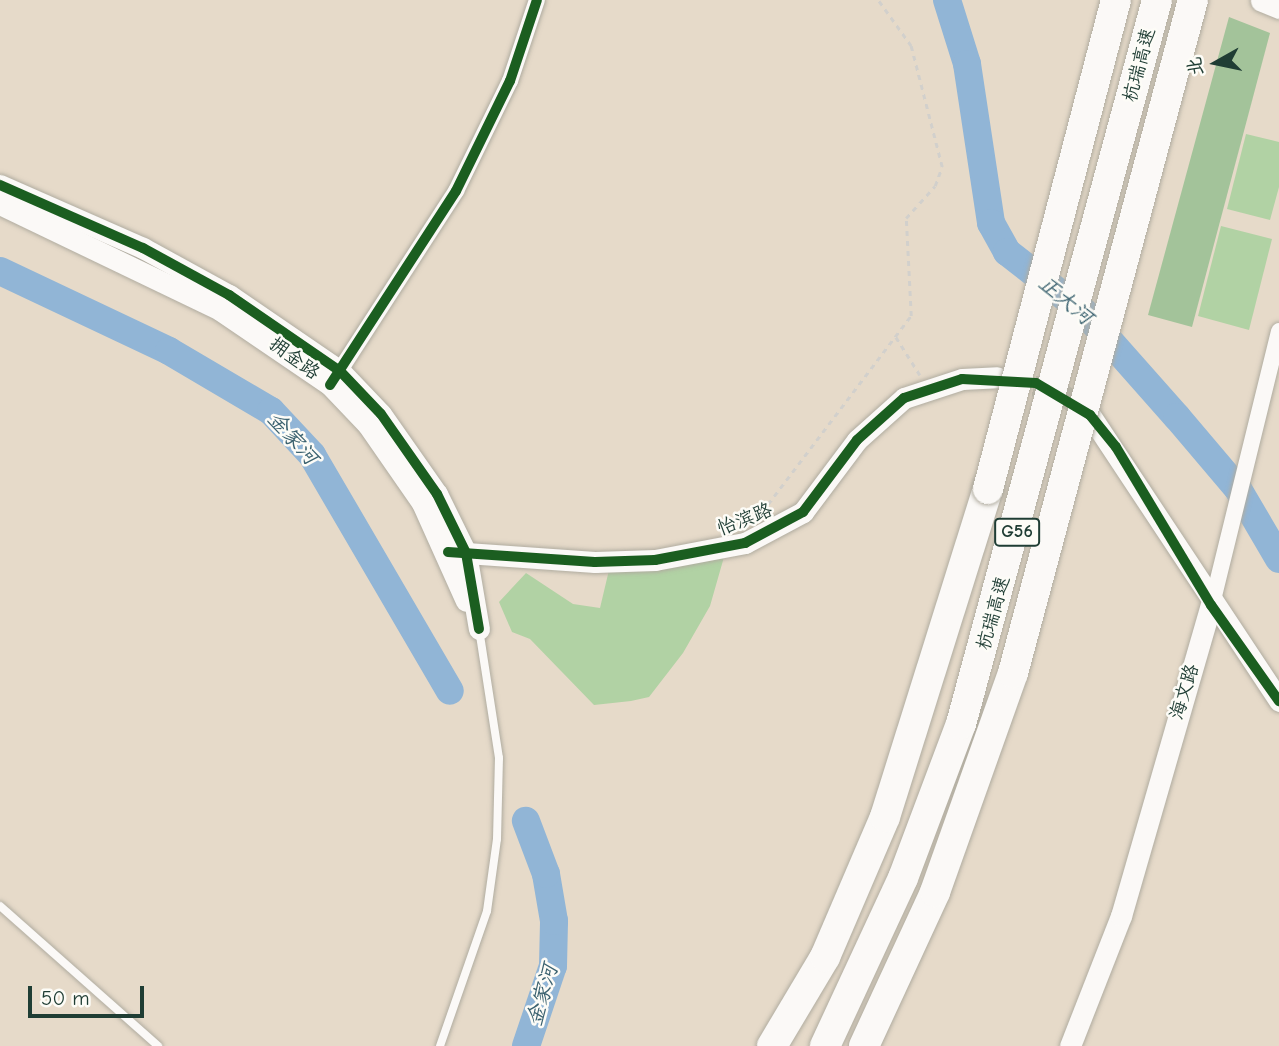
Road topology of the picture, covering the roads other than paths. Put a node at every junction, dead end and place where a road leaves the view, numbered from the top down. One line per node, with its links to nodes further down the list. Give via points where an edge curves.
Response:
1 (537, 0): 11 (street, via 510,81 456,191)
2 (1116, 0): 20 (highway, bridge, via 988,489 885,817 825,957)
3 (1157, 0): 21 (highway, 杭瑞高速 / G56, bridge, via 961,724 903,878)
4 (1193, 0): 22 (highway, 杭瑞高速 / G56, bridge, via 1009,686 935,892)
5 (1262, 0): 6 (main road)
6 (1279, 7)
7 (0, 185): 11 (street, via 216,289)
8 (0, 204): 11 (street, 拥金路, via 147,270)
9 (1279, 331): 14 (street, 海文路, via 1223,540)
10 (996, 377): 13 (street, 怡滨路, via 928,387 880,415 821,492 770,533 745,544 654,560)
11 (335, 378): 13 (street, via 411,455)
12 (1090, 415): 14 (street, via 1175,538)
13 (457, 553): 15 (street)
14 (1212, 605): 16 (street); 23 (street, 海文路, via 1121,915)
15 (479, 629): 19 (lane, via 499,758 497,839 487,911)
16 (1279, 701)
17 (0, 906): 18 (lane)
18 (158, 1046)
19 (440, 1046)
20 (772, 1046)
21 (825, 1046)
22 (864, 1046)
23 (1070, 1046)

